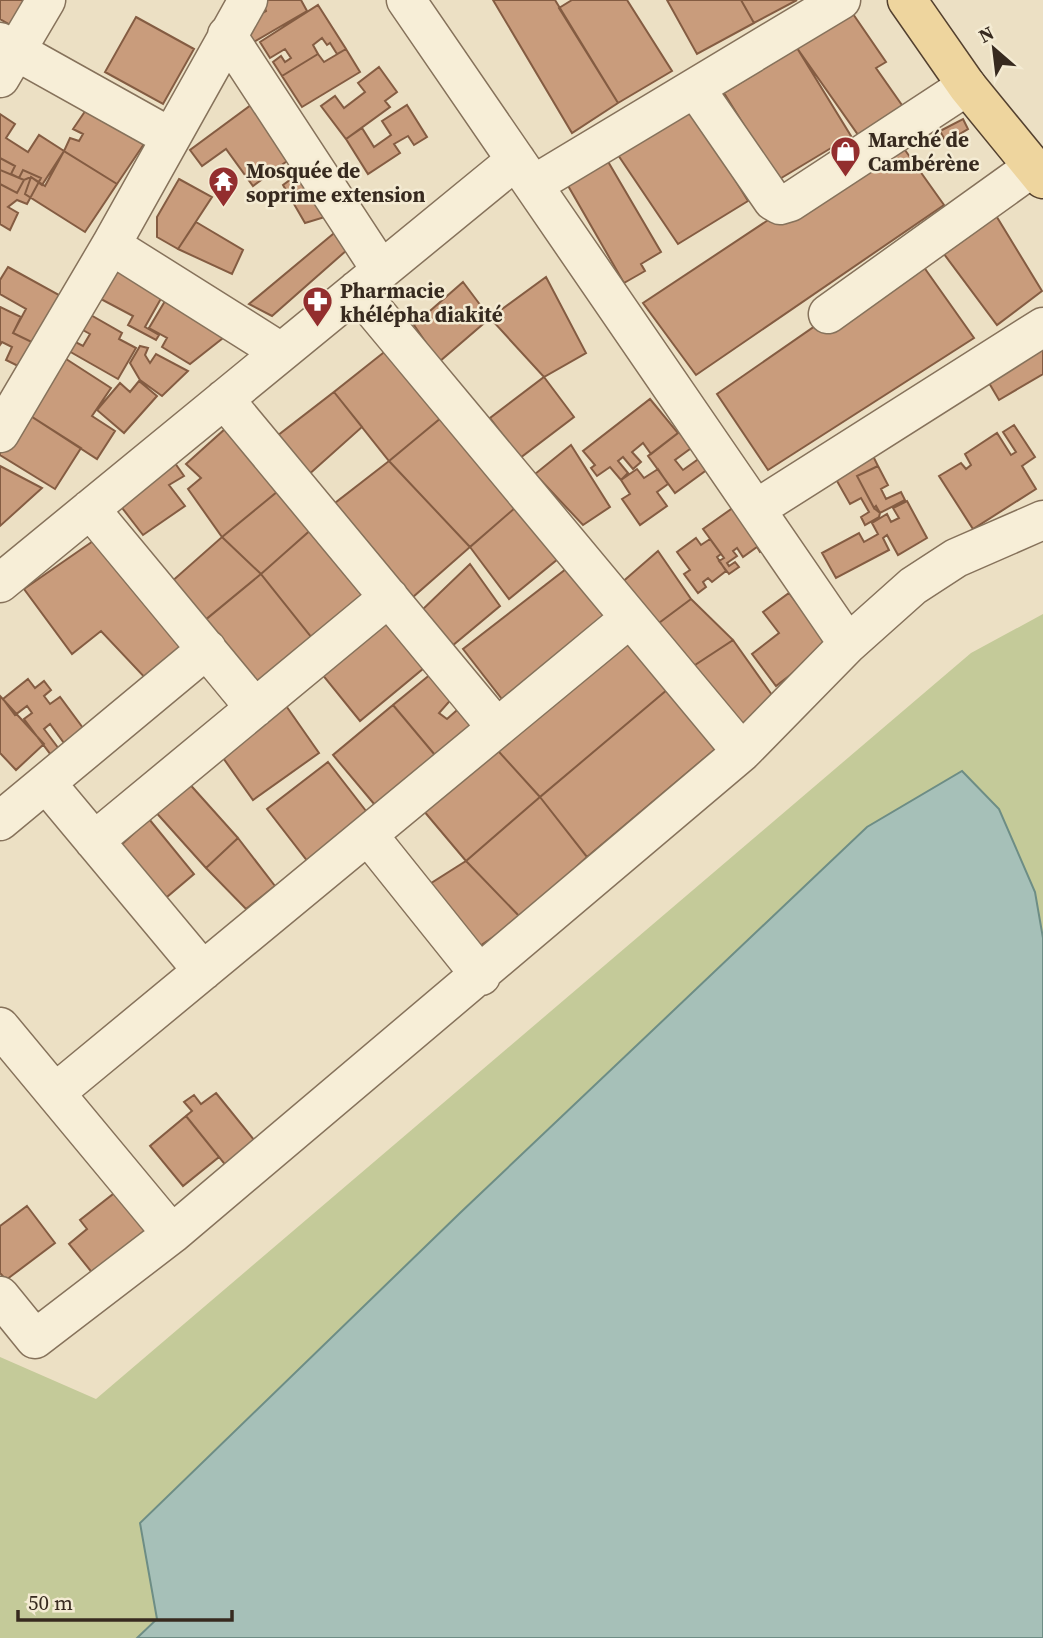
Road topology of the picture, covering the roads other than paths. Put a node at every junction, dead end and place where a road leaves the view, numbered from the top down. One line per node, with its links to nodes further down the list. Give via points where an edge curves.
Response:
1 (46, 0): 7 (street)
2 (248, 0): 6 (street)
3 (406, 0): 11 (street)
4 (841, 0): 9 (street)
5 (907, 0): 8 (main road)
6 (227, 36): 10 (street); 14 (street)
7 (5, 57): 10 (street)
8 (967, 86): 9 (street, via 780,205); 12 (main road)
9 (695, 88): 11 (street)
10 (170, 137): 13 (street)
11 (525, 173): 14 (street); 21 (street)
12 (1038, 173): 15 (street)
13 (111, 245): 17 (street); 19 (street)
14 (369, 280): 17 (street); 25 (street)
15 (828, 314)
16 (1043, 327): 21 (street)
17 (281, 352): 18 (street)
18 (224, 399): 20 (street); 24 (street)
19 (0, 433)
20 (90, 509): 23 (street); 27 (street)
21 (756, 509): 26 (street)
22 (1043, 520): 26 (street, via 956,558 913,586)
23 (1, 581)
24 (389, 597): 28 (street); 29 (street)
25 (630, 618): 29 (street); 30 (street)
26 (848, 644): 30 (street)
27 (207, 649): 28 (street); 31 (street)
28 (255, 708): 34 (street)
29 (497, 728): 33 (street)
30 (742, 752): 36 (street)
31 (47, 783): 32 (street); 34 (street)
32 (0, 821)
33 (368, 835): 35 (street); 36 (street)
34 (94, 841): 35 (street)
35 (203, 971): 38 (street)
36 (481, 976): 39 (street)
37 (0, 1027): 38 (street)
38 (55, 1093): 39 (street)
39 (172, 1234): 40 (street, via 35,1339)
40 (0, 1296)

